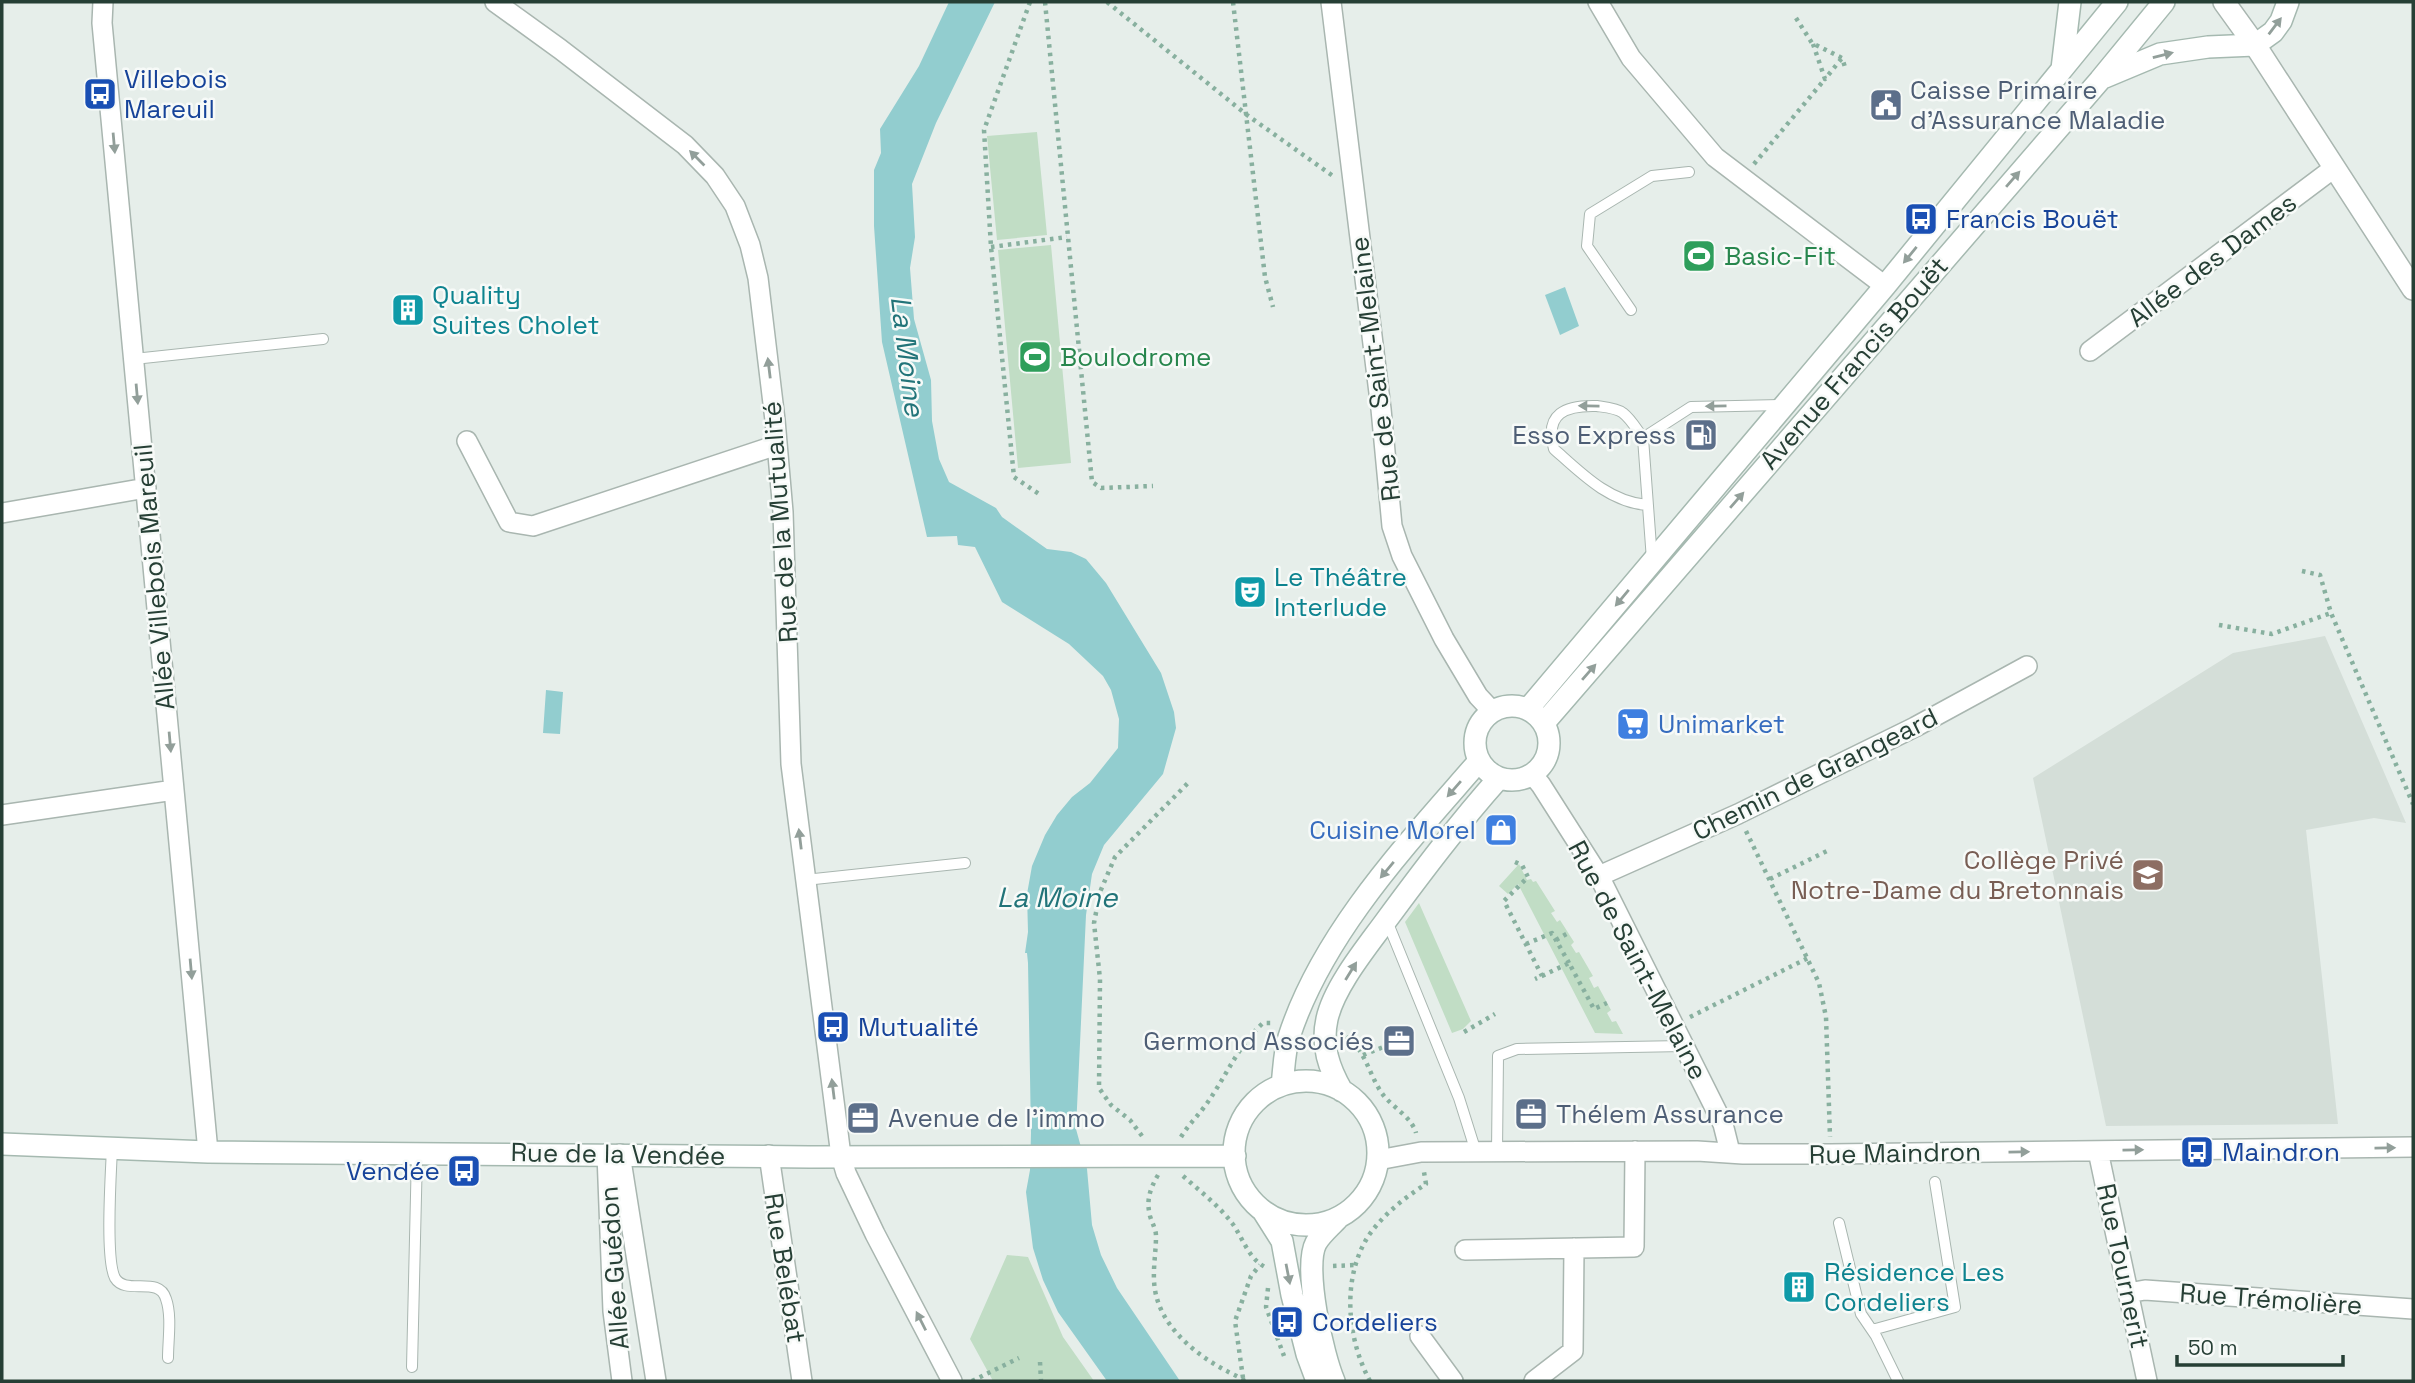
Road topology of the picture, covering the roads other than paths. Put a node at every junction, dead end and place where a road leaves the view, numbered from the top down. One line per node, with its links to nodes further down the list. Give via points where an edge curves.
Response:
1 (103, 2): 20 (street, Allée Villebois Mareuil, one-way to 20)
2 (495, 2): 24 (street, Rue de la Mutualité, one-way to 2, via 758,278 735,206 715,176 685,145)
3 (1331, 2): 31 (street, Rue de Saint-Melaine, via 1392,526 1444,639)
4 (1598, 2): 15 (street, via 1631,58 1715,157)
5 (2070, 2): 11 (main road)
6 (2117, 2): 11 (main road, Avenue Francis Bouët)
7 (2164, 2): 12 (main road, Avenue Francis Bouët)
8 (2224, 2): 10 (main road)
9 (2288, 2): 10 (main road, one-way to 9, via 2273,32)
10 (2255, 45): 12 (main road, one-way to 10, via 2160,54); 13 (main road)
11 (2062, 69): 15 (main road, Avenue Francis Bouët, one-way to 15)
12 (2100, 80): 32 (main road, Avenue Francis Bouët, one-way to 12)
13 (2334, 168): 16 (main road); 19 (street, Allée des Dames)
14 (1689, 172): 17 (lane, via 1652,176 1590,214 1587,246)
15 (1885, 286): 21 (main road, Avenue Francis Bouët)
16 (2413, 289)
17 (1631, 310)
18 (323, 339): 20 (lane)
19 (2090, 351)
20 (134, 359): 25 (street, Allée Villebois Mareuil, one-way to 25)
21 (1784, 405): 22 (lane, one-way to 22, via 1691,407); 28 (main road, Avenue Francis Bouët)
22 (1643, 438): 26 (lane); 26 (lane, one-way to 26, via 1622,411 1578,406 1561,411 1553,422 1551,438 1554,449 1614,498)
23 (467, 441): 24 (street, via 509,523 533,526)
24 (777, 445): 40 (street, Rue de la Mutualité, one-way to 24, via 792,764)
25 (146, 488): 27 (street); 36 (street, Allée Villebois Mareuil, one-way to 36)
26 (1647, 505): 28 (lane)
27 (2, 513)
28 (1652, 561): 30 (main road, Avenue Francis Bouët, one-way to 30)
29 (2027, 666): 39 (street, Chemin de Grangeard, via 1738,814)
30 (1528, 709): 31 (main road, via 1504,706); 32 (main road)
31 (1492, 711): 33 (main road, via 1475,739)
32 (1544, 723): 34 (main road, via 1547,757)
33 (1479, 761): 35 (main road); 43 (main road, one-way to 43, via 1362,900 1320,968 1288,1039)
34 (1532, 774): 35 (main road); 39 (street, Rue de Saint-Melaine)
35 (1499, 778): 41 (main road)
36 (174, 790): 37 (street); 50 (street, Allée Villebois Mareuil, one-way to 50)
37 (2, 815)
38 (965, 863): 40 (lane)
39 (1599, 876): 42 (street, Rue de Saint-Melaine)
40 (805, 880): 57 (street, Rue de la Mutualité, one-way to 40)
41 (1387, 920): 44 (main road, one-way to 41, via 1328,1066 1327,1018 1336,995); 52 (lane)
42 (1684, 1046): 53 (lane, via 1517,1049 1498,1056); 54 (street, Rue de Saint-Melaine, via 1723,1125)
43 (1282, 1085): 44 (main road, via 1303,1082); 58 (main road, via 1245,1114)
44 (1342, 1091): 59 (main road, via 1358,1101 1370,1120)
45 (2, 1144): 46 (main road, Rue de la Vendée)
46 (112, 1147): 50 (main road, Rue de la Vendée); 70 (lane, via 111,1266 116,1280 124,1284 164,1292)
47 (2413, 1147): 49 (street, Rue Maindron, one-way to 47)
48 (1635, 1151): 53 (street, Rue Maindron); 54 (street, Rue Maindron); 64 (street, via 1634,1247)
49 (2098, 1151): 54 (street, Rue Maindron, one-way to 49); 66 (street, Rue Tournerit)
50 (208, 1152): 51 (main road, Rue de la Vendée)
51 (418, 1152): 55 (main road, Rue de la Vendée); 71 (lane)
52 (1476, 1152): 53 (street, Rue Maindron); 59 (street, Rue Maindron, via 1421,1152)
53 (1497, 1152)
54 (1731, 1152)
55 (614, 1154): 56 (main road, Rue de la Vendée); 72 (street, Allée Guédon, via 613,1311); 73 (street)
56 (769, 1155): 57 (main road, Rue de la Vendée); 74 (street, Rue Belébat)
57 (841, 1156): 58 (main road, Rue de la Vendée); 75 (street, Rue de la Mutualité, one-way to 57, via 875,1234)
58 (1235, 1156): 61 (main road, via 1243,1188)
59 (1378, 1160): 62 (main road, via 1366,1194 1354,1209)
60 (1936, 1182): 68 (lane, via 1955,1307)
61 (1264, 1212): 62 (main road, via 1300,1224); 76 (main road, one-way to 76, via 1282,1241)
62 (1338, 1218): 77 (main road, via 1315,1244 1312,1282)
63 (1839, 1223): 68 (lane, via 1861,1314)
64 (1574, 1248): 65 (street); 79 (street, via 1573,1352)
65 (1465, 1250)
66 (2128, 1293): 67 (street, Rue Trémolière, via 2145,1290); 81 (street, Rue Tournerit)
67 (2413, 1309)
68 (1872, 1330): 80 (lane)
69 (1420, 1336): 78 (street)
70 (168, 1358)
71 (412, 1367)
72 (622, 1381)
73 (656, 1381)
74 (802, 1381)
75 (952, 1381)
76 (1317, 1381)
77 (1334, 1381)
78 (1453, 1381)
79 (1534, 1381)
80 (1898, 1381)
81 (2147, 1381)

